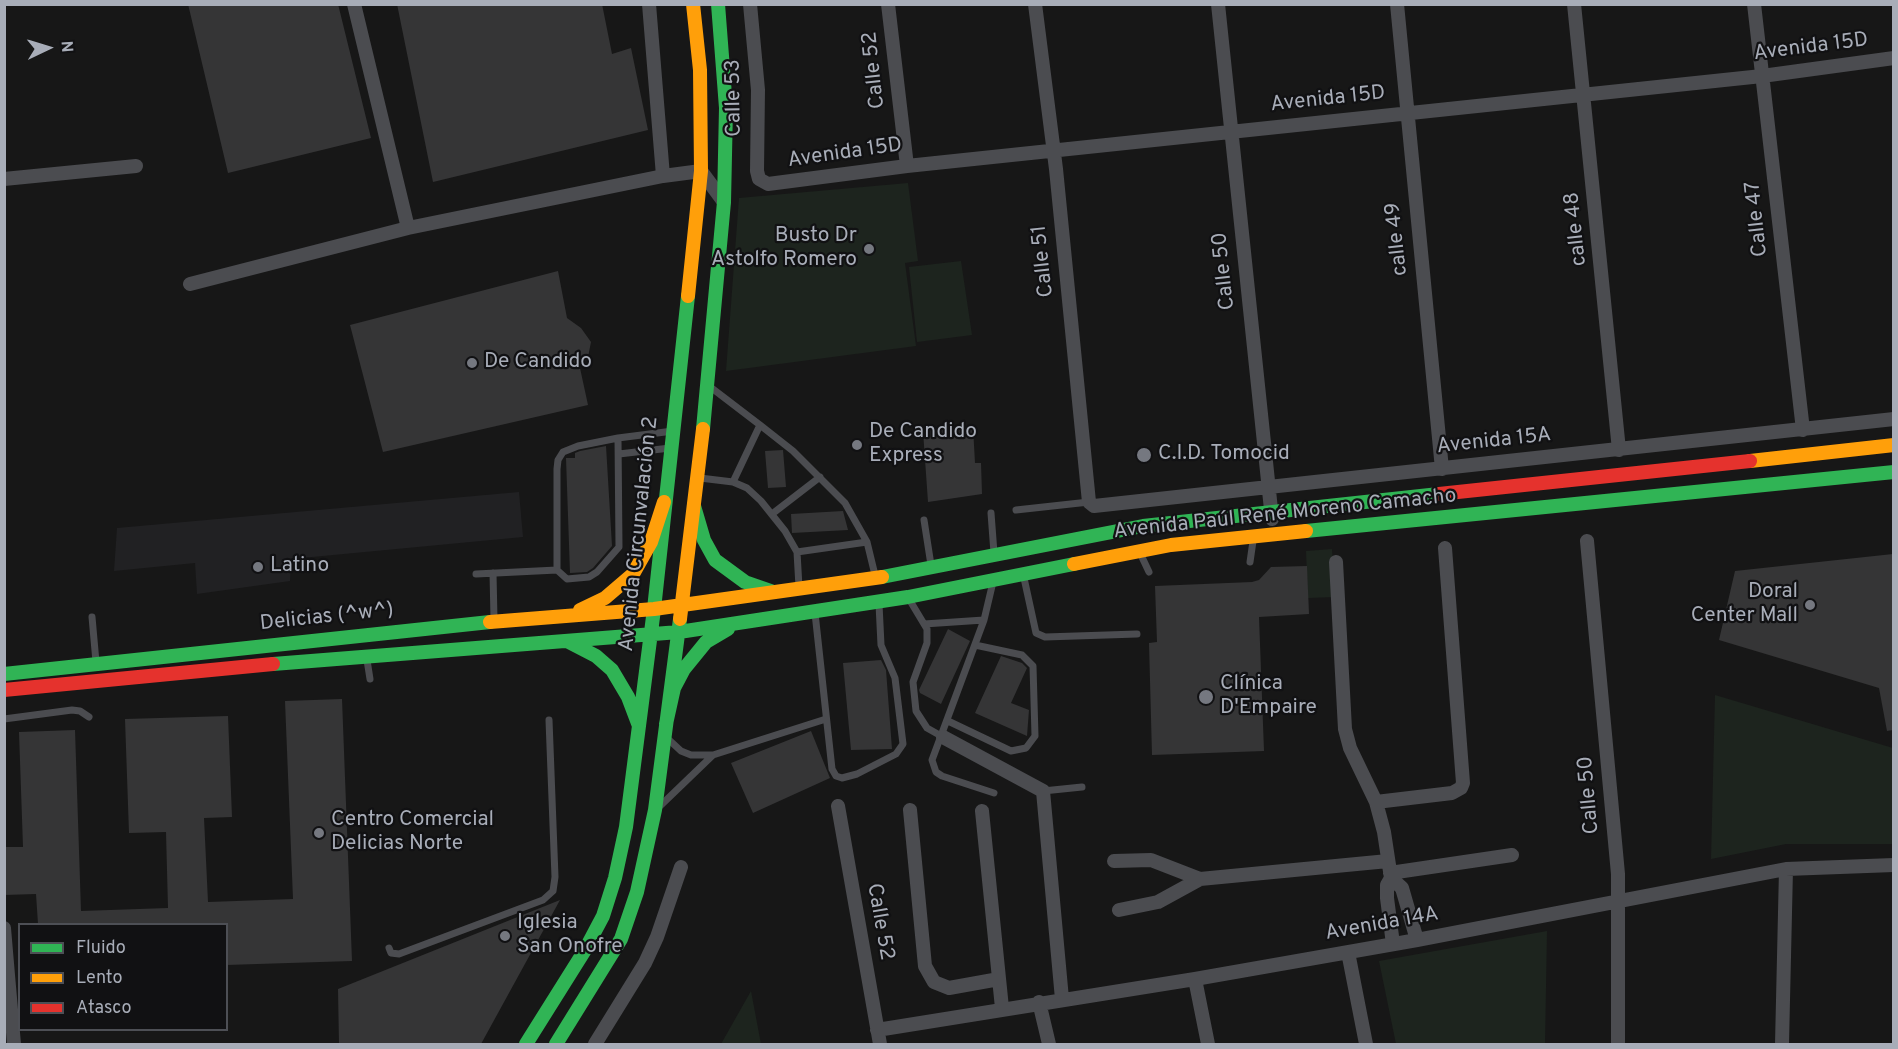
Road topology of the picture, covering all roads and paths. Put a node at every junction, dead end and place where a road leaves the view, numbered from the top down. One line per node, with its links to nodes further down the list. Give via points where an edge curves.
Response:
1 (354, 4): 25 (street)
2 (649, 4): 21 (street)
3 (693, 4): 20 (main road, Avenida Circunvalación 2, via 700,70)
4 (718, 4): 24 (main road, via 726,108)
5 (750, 4): 23 (street, Calle 53, via 758,90 757,171 759,179)
6 (888, 4): 19 (street, Calle 52)
7 (1035, 4): 17 (street, Calle 51)
8 (1218, 4): 16 (street, Calle 50)
9 (1397, 4): 15 (street, calle 49)
10 (1574, 4): 14 (street, calle 48)
11 (1754, 4): 13 (street, Calle 47)
12 (1893, 58): 13 (street, Avenida 15D)
13 (1762, 75): 14 (street, Avenida 15D); 30 (street, Calle 47)
14 (1584, 93): 15 (street, Avenida 15D); 35 (street, calle 48)
15 (1407, 113): 16 (street, Avenida 15D); 37 (street, calle 49)
16 (1231, 132): 17 (street, Avenida 15D); 42 (street, Calle 50)
17 (1053, 151): 19 (street, Avenida 15D); 44 (street, Calle 51)
18 (136, 166): 22 (street)
19 (907, 166): 23 (street, Avenida 15D)
20 (701, 171): 21 (street); 24 (street); 31 (main road, Avenida Circunvalación 2)
21 (663, 176): 25 (street)
22 (4, 179)
23 (768, 184)
24 (724, 202): 27 (main road)
25 (408, 228): 26 (street)
26 (190, 284)
27 (708, 385): 29 (lane); 39 (main road)
28 (1893, 419): 30 (street, Avenida 15A)
29 (760, 425): 40 (lane); 41 (lane)
30 (1803, 430): 35 (street, Avenida 15A)
31 (673, 431): 32 (lane); 34 (main road, Avenida Circunvalación 2)
32 (618, 438): 36 (lane); 62 (lane, via 569,448 558,460)
33 (1893, 445): 47 (main road, Avenida Paúl René Moreno Camacho)
34 (670, 448): 36 (lane); 43 (main road, Avenida Circunvalación 2)
35 (1619, 450): 37 (street, Avenida 15A)
36 (619, 454): 62 (lane, via 620,539 615,554 589,577 567,579)
37 (1442, 469): 42 (street, Avenida 15A)
38 (1893, 472): 51 (main road, Avenida Paúl René Moreno Camacho)
39 (698, 477): 41 (lane); 45 (main road)
40 (820, 477): 49 (lane); 54 (lane, via 845,503)
41 (733, 482): 49 (lane, via 747,488)
42 (1268, 485): 44 (street, Avenida 15A); 47 (street, Calle 50)
43 (664, 502): 74 (main road, Avenida Circunvalación 2); 76 (main road, via 651,542 633,574 604,598)
44 (1094, 505): 46 (lane)
45 (694, 506): 70 (main road, via 704,540 715,560 745,582); 73 (main road)
46 (1016, 510)
47 (1271, 512): 51 (street, Calle 50); 58 (main road, Avenida Paúl René Moreno Camacho, via 1143,526)
48 (991, 513): 58 (lane)
49 (772, 514): 57 (lane)
50 (924, 520): 61 (lane)
51 (1273, 533): 52 (main road, Avenida Paúl René Moreno Camacho)
52 (1253, 535): 56 (main road, Avenida Paúl René Moreno Camacho); 59 (lane)
53 (1587, 541): 116 (street, Calle 50)
54 (867, 542): 57 (lane); 67 (lane)
55 (1445, 548): 104 (street, via 1463,783 1452,793)
56 (1139, 550): 63 (main road, Avenida Paúl René Moreno Camacho); 64 (lane)
57 (797, 552): 69 (lane)
58 (994, 556): 61 (main road, Avenida Paúl René Moreno Camacho)
59 (1250, 562)
60 (1336, 562): 104 (street, via 1345,729)
61 (931, 568): 67 (main road, Avenida Paúl René Moreno Camacho)
62 (557, 570): 65 (lane)
63 (1023, 572): 68 (main road, Avenida Paúl René Moreno Camacho); 84 (lane, via 1036,633 1045,637)
64 (1149, 572)
65 (494, 573): 66 (lane); 79 (lane)
66 (476, 574)
67 (875, 578): 69 (main road, Avenida Paúl René Moreno Camacho)
68 (994, 578): 71 (main road, Avenida Paúl René Moreno Camacho); 78 (lane)
69 (799, 590): 70 (main road, Avenida Paúl René Moreno Camacho)
70 (774, 592): 73 (main road, Avenida Paúl René Moreno Camacho)
71 (908, 597): 72 (main road, Avenida Paúl René Moreno Camacho); 81 (lane)
72 (878, 602): 75 (main road, Avenida Paúl René Moreno Camacho); 94 (lane, via 881,645 898,694 904,738 901,750 849,777 836,776)
73 (682, 604): 74 (main road, Avenida Paúl René Moreno Camacho); 82 (main road)
74 (654, 609): 76 (main road, Delicias (^w^)); 83 (main road, Avenida Circunvalación 2)
75 (815, 613): 80 (main road, Avenida Paúl René Moreno Camacho); 94 (lane)
76 (570, 614): 79 (main road, Delicias (^w^))
77 (92, 617): 88 (lane)
78 (984, 620): 81 (lane); 86 (lane)
79 (494, 622): 88 (main road, Delicias (^w^))
80 (737, 623): 82 (main road, Avenida Paúl René Moreno Camacho); 98 (main road, via 706,642 684,669 674,688)
81 (924, 624): 99 (lane, via 927,643 913,682 916,711 927,728)
82 (679, 632): 83 (main road, Avenida Paúl René Moreno Camacho); 98 (main road)
83 (650, 634): 85 (main road, Delicias (^w^)); 97 (main road, Avenida Circunvalación 2)
84 (1137, 634)
85 (566, 641): 87 (main road, Delicias (^w^)); 97 (main road, via 596,656 612,670 628,696)
86 (975, 645): 96 (lane); 96 (lane, via 1022,655 1033,666 1035,736 1026,748 1011,751)
87 (367, 657): 90 (lane); 91 (main road, Delicias (^w^))
88 (96, 664): 89 (main road, Delicias (^w^))
89 (4, 674)
90 (369, 680)
91 (4, 690)
92 (89, 717): 93 (lane, via 72,710)
93 (4, 719)
94 (825, 719): 100 (lane)
95 (549, 720): 121 (lane, via 553,891 543,900 399,954 394,955)
96 (948, 721): 99 (lane)
97 (639, 726): 131 (main road, Avenida Circunvalación 2, via 626,827 603,916)
98 (665, 730): 100 (lane, via 681,752); 106 (main road)
99 (943, 736): 102 (street); 103 (lane, via 933,760 936,772)
100 (713, 755): 106 (lane)
101 (1082, 787): 102 (lane)
102 (1043, 791): 126 (street)
103 (994, 794)
104 (1376, 802): 114 (street)
105 (838, 806): 129 (street, Calle 52)
106 (655, 810): 132 (main road, via 637,892 621,939)
107 (910, 810): 125 (street, via 925,966 934,982 949,988)
108 (982, 811): 125 (street)
109 (1512, 855): 114 (street)
110 (1114, 861): 115 (street, via 1151,860)
111 (1893, 865): 113 (street, Avenida 14A)
112 (681, 867): 133 (street, via 645,963)
113 (1786, 870): 116 (street, Avenida 14A); 139 (street)
114 (1390, 871): 115 (street); 119 (street, via 1402,888); 120 (street, via 1387,898)
115 (1200, 879): 117 (street, via 1158,902)
116 (1620, 901): 119 (street, Avenida 14A); 138 (street, Calle 50)
117 (1119, 910)
118 (4, 928): 123 (street)
119 (1417, 940): 120 (street, Avenida 14A)
120 (1393, 944): 122 (street, Avenida 14A)
121 (389, 948)
122 (1348, 952): 124 (street, Avenida 14A); 137 (street)
123 (6, 975): 130 (street)
124 (1196, 979): 126 (street, Avenida 14A); 136 (street)
125 (999, 980): 128 (street)
126 (1062, 999): 127 (street, Avenida 14A)
127 (1039, 1002): 128 (street, Avenida 14A); 135 (street)
128 (1002, 1008): 129 (street, Avenida 14A)
129 (877, 1030): 134 (street, Calle 52)
130 (14, 1044)
131 (526, 1044)
132 (556, 1044)
133 (595, 1044)
134 (880, 1044)
135 (1049, 1044)
136 (1208, 1044)
137 (1366, 1044)
138 (1618, 1044)
139 (1782, 1044)

